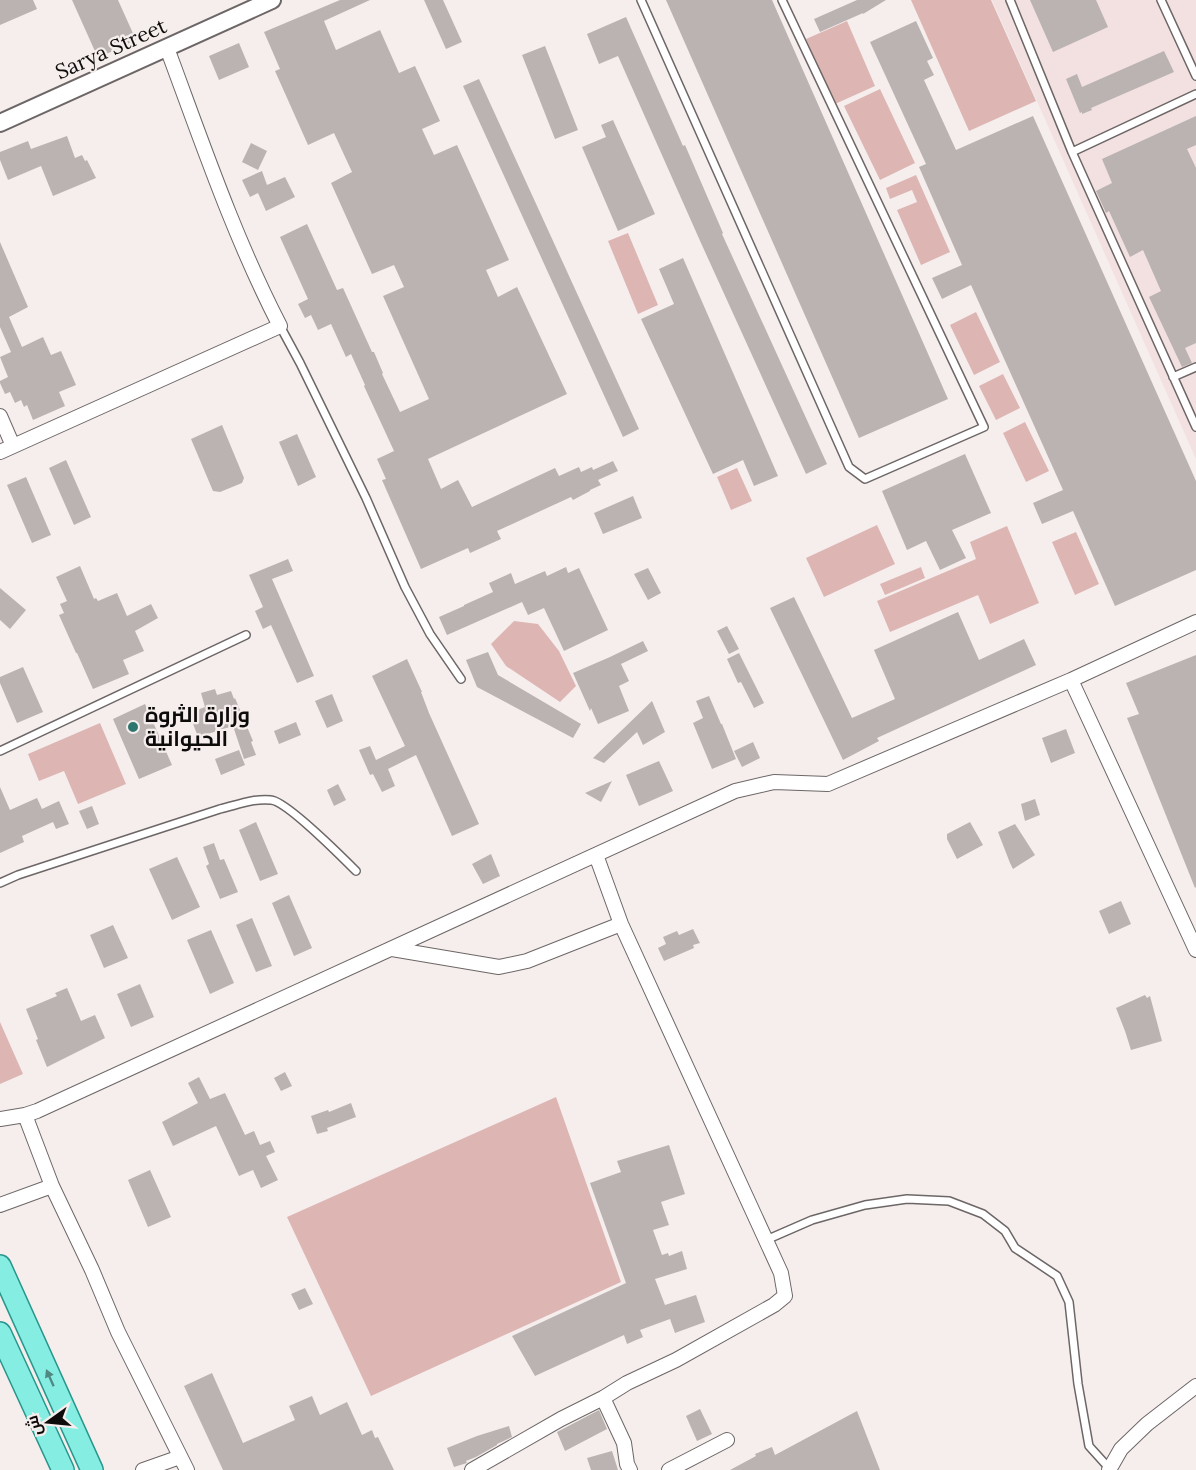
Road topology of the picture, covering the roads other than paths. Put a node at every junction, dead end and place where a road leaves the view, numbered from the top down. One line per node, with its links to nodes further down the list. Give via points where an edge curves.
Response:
1 (272, 0): 6 (street, Sarya Street)
2 (641, 0): 3 (lane, via 841,451 849,467 865,479 984,427)
3 (782, 0)
4 (1010, 0): 10 (lane)
5 (1161, 0): 7 (lane)
6 (167, 48): 9 (street, Sarya Street); 11 (street, via 250,265)
7 (1196, 76)
8 (1196, 94): 10 (lane)
9 (0, 123)
10 (1072, 152): 13 (lane)
11 (280, 327): 16 (street); 20 (lane, via 361,488 405,587)
12 (1196, 367): 13 (lane)
13 (1173, 377): 15 (lane)
14 (0, 416): 16 (street)
15 (1196, 427)
16 (13, 446): 17 (street)
17 (0, 452)
18 (1196, 622): 21 (street)
19 (246, 635): 22 (lane)
20 (461, 679)
21 (1071, 680): 23 (street, via 828,784 774,782 735,791); 28 (street)
22 (0, 751)
23 (596, 855): 26 (street); 27 (street)
24 (356, 871): 25 (lane, via 290,810 274,800 255,800)
25 (0, 883)
26 (621, 924): 27 (street, via 527,961 499,967); 33 (street)
27 (392, 949): 29 (street)
28 (1196, 950)
29 (25, 1115): 30 (street); 31 (street)
30 (0, 1119)
31 (52, 1186): 32 (street); 39 (street)
32 (0, 1205)
33 (766, 1240): 37 (street, via 781,1273 785,1296); 42 (lane, via 812,1220 907,1199 949,1201 983,1214 1005,1231 1015,1248 1058,1276 1069,1302 1089,1446)
34 (0, 1266): 40 (main road, one-way to 34)
35 (0, 1333): 41 (main road)
36 (1196, 1386): 42 (street, via 1147,1424 1121,1449)
37 (603, 1398): 45 (street); 46 (street, via 624,1443)
38 (727, 1440): 47 (street)
39 (180, 1456): 43 (street); 44 (street)
40 (88, 1461): 41 (main road)
41 (61, 1467)
42 (1109, 1469)
43 (143, 1470)
44 (187, 1470)
45 (472, 1470)
46 (630, 1470)
47 (669, 1470)

